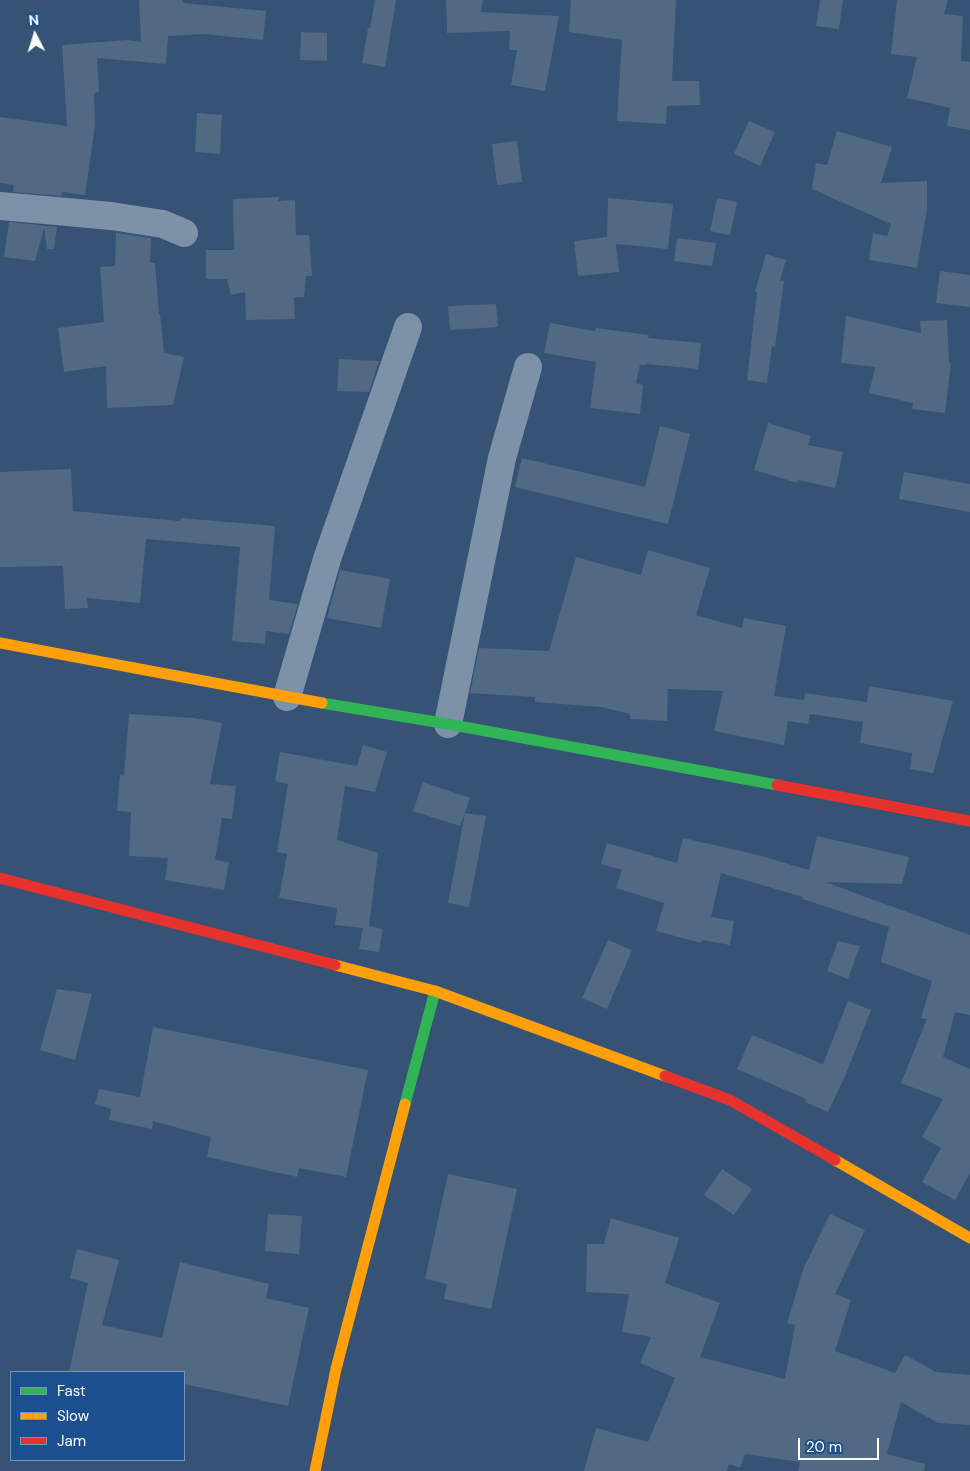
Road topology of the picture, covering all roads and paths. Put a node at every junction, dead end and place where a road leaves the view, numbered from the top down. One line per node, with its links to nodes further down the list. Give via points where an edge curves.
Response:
1 (0, 206): 2 (street, via 111,216 163,224)
2 (184, 233)
3 (408, 327): 6 (street, via 327,559)
4 (528, 367): 7 (street, via 502,458)
5 (0, 643): 6 (street)
6 (287, 696): 7 (street)
7 (448, 724): 8 (street)
8 (970, 820)
9 (0, 878): 10 (street)
10 (435, 991): 11 (street, via 730,1100); 12 (street, via 336,1368)
11 (970, 1238)
12 (315, 1471)

